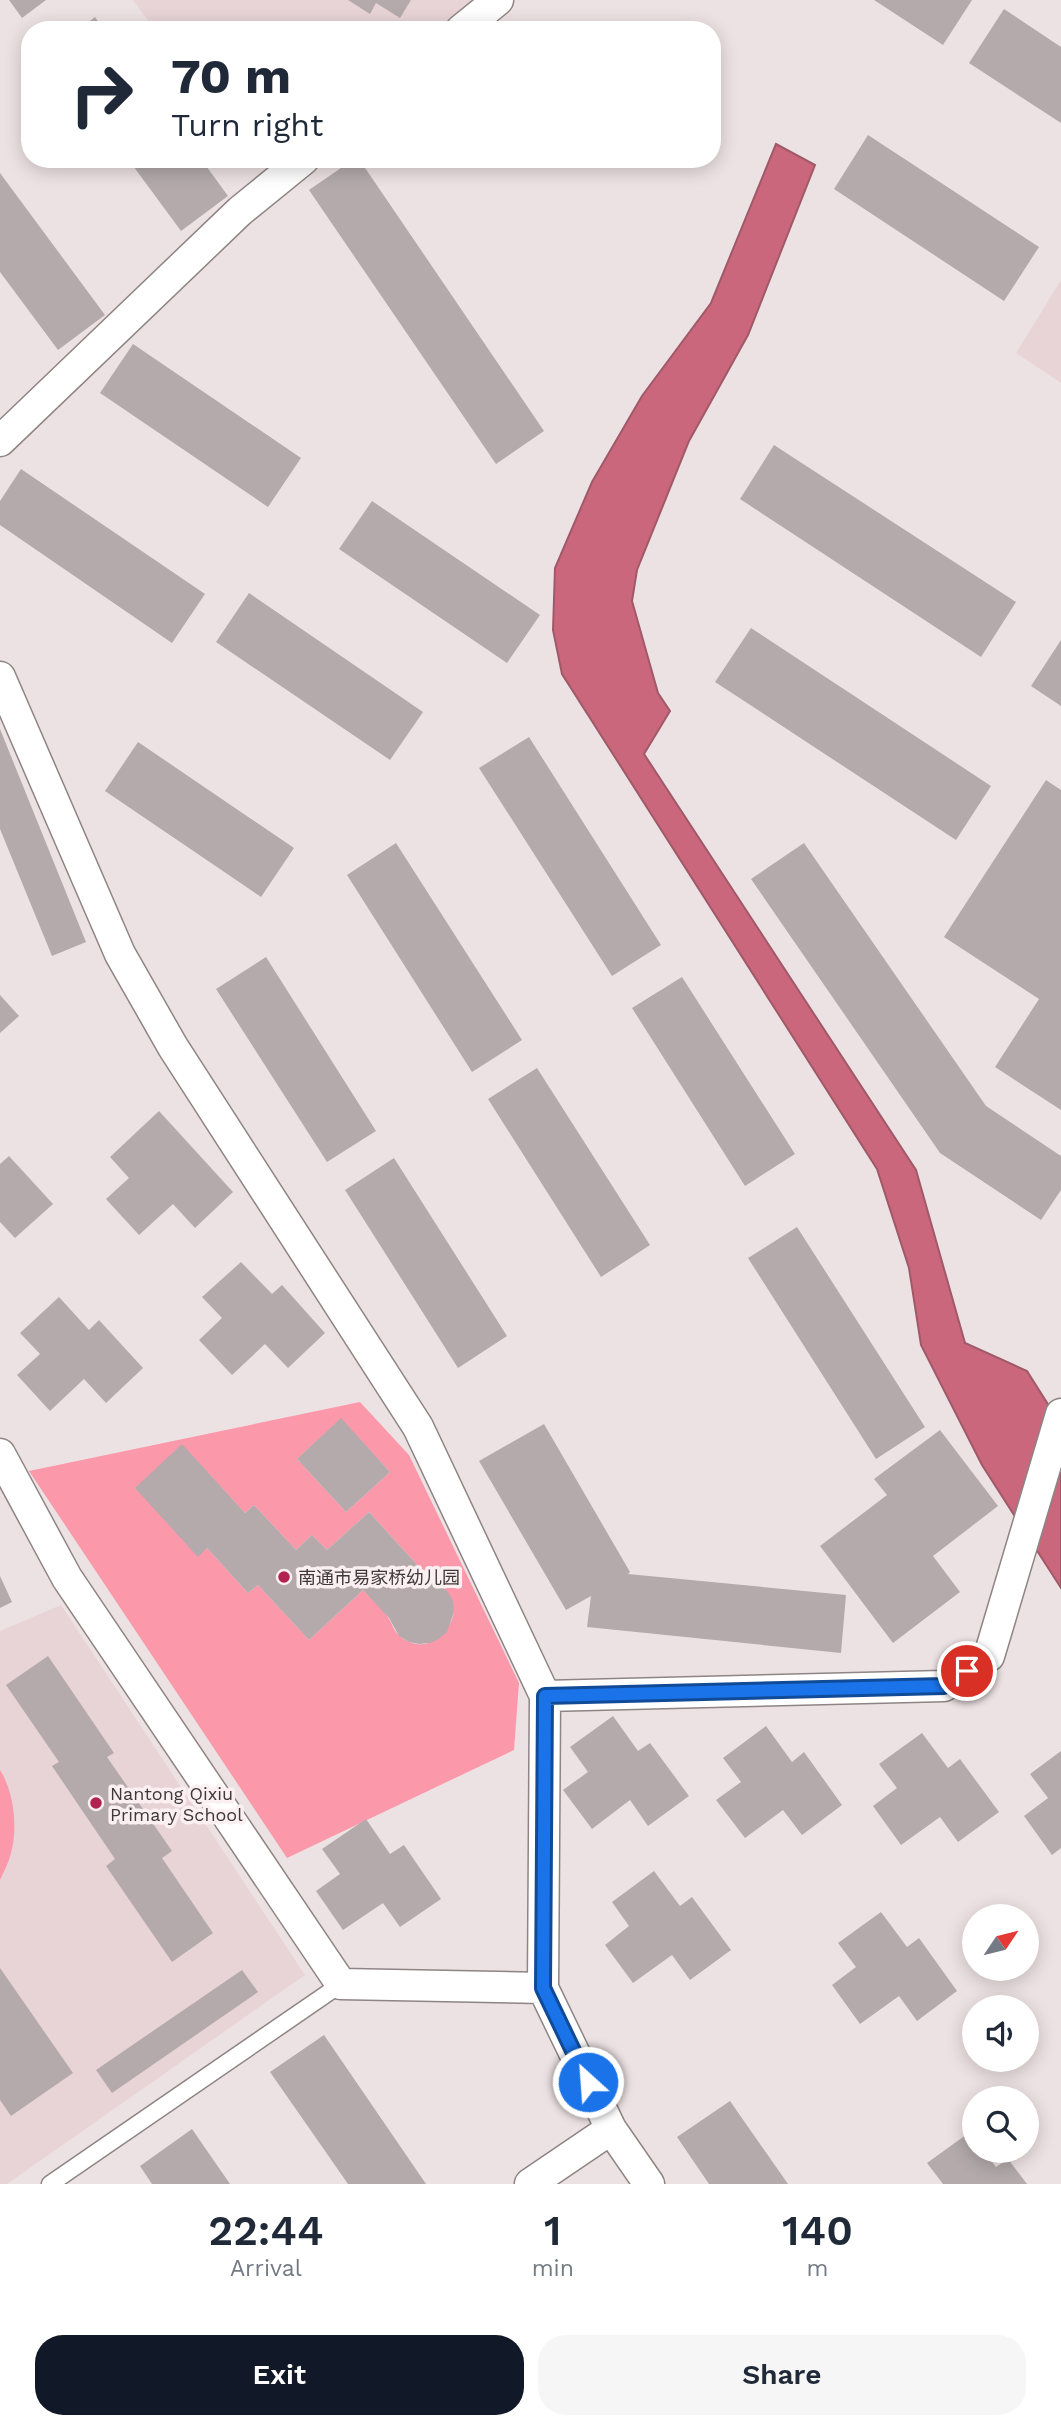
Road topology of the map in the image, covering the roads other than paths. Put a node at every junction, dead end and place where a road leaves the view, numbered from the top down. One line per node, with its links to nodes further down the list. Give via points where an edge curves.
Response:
1 (498, 0): 2 (street)
2 (472, 21)
3 (292, 168): 4 (street, via 240,211)
4 (0, 441)
5 (0, 677): 8 (street, via 120,954 173,1047 418,1427)
6 (1061, 1414): 8 (street, via 989,1657 944,1686)
7 (0, 1454): 9 (street, via 67,1578)
8 (545, 1696): 10 (street)
9 (341, 1984): 10 (street); 12 (lane)
10 (543, 1988): 11 (street)
11 (611, 2129): 13 (street); 14 (street)
12 (50, 2184)
13 (530, 2184)
14 (649, 2184)

